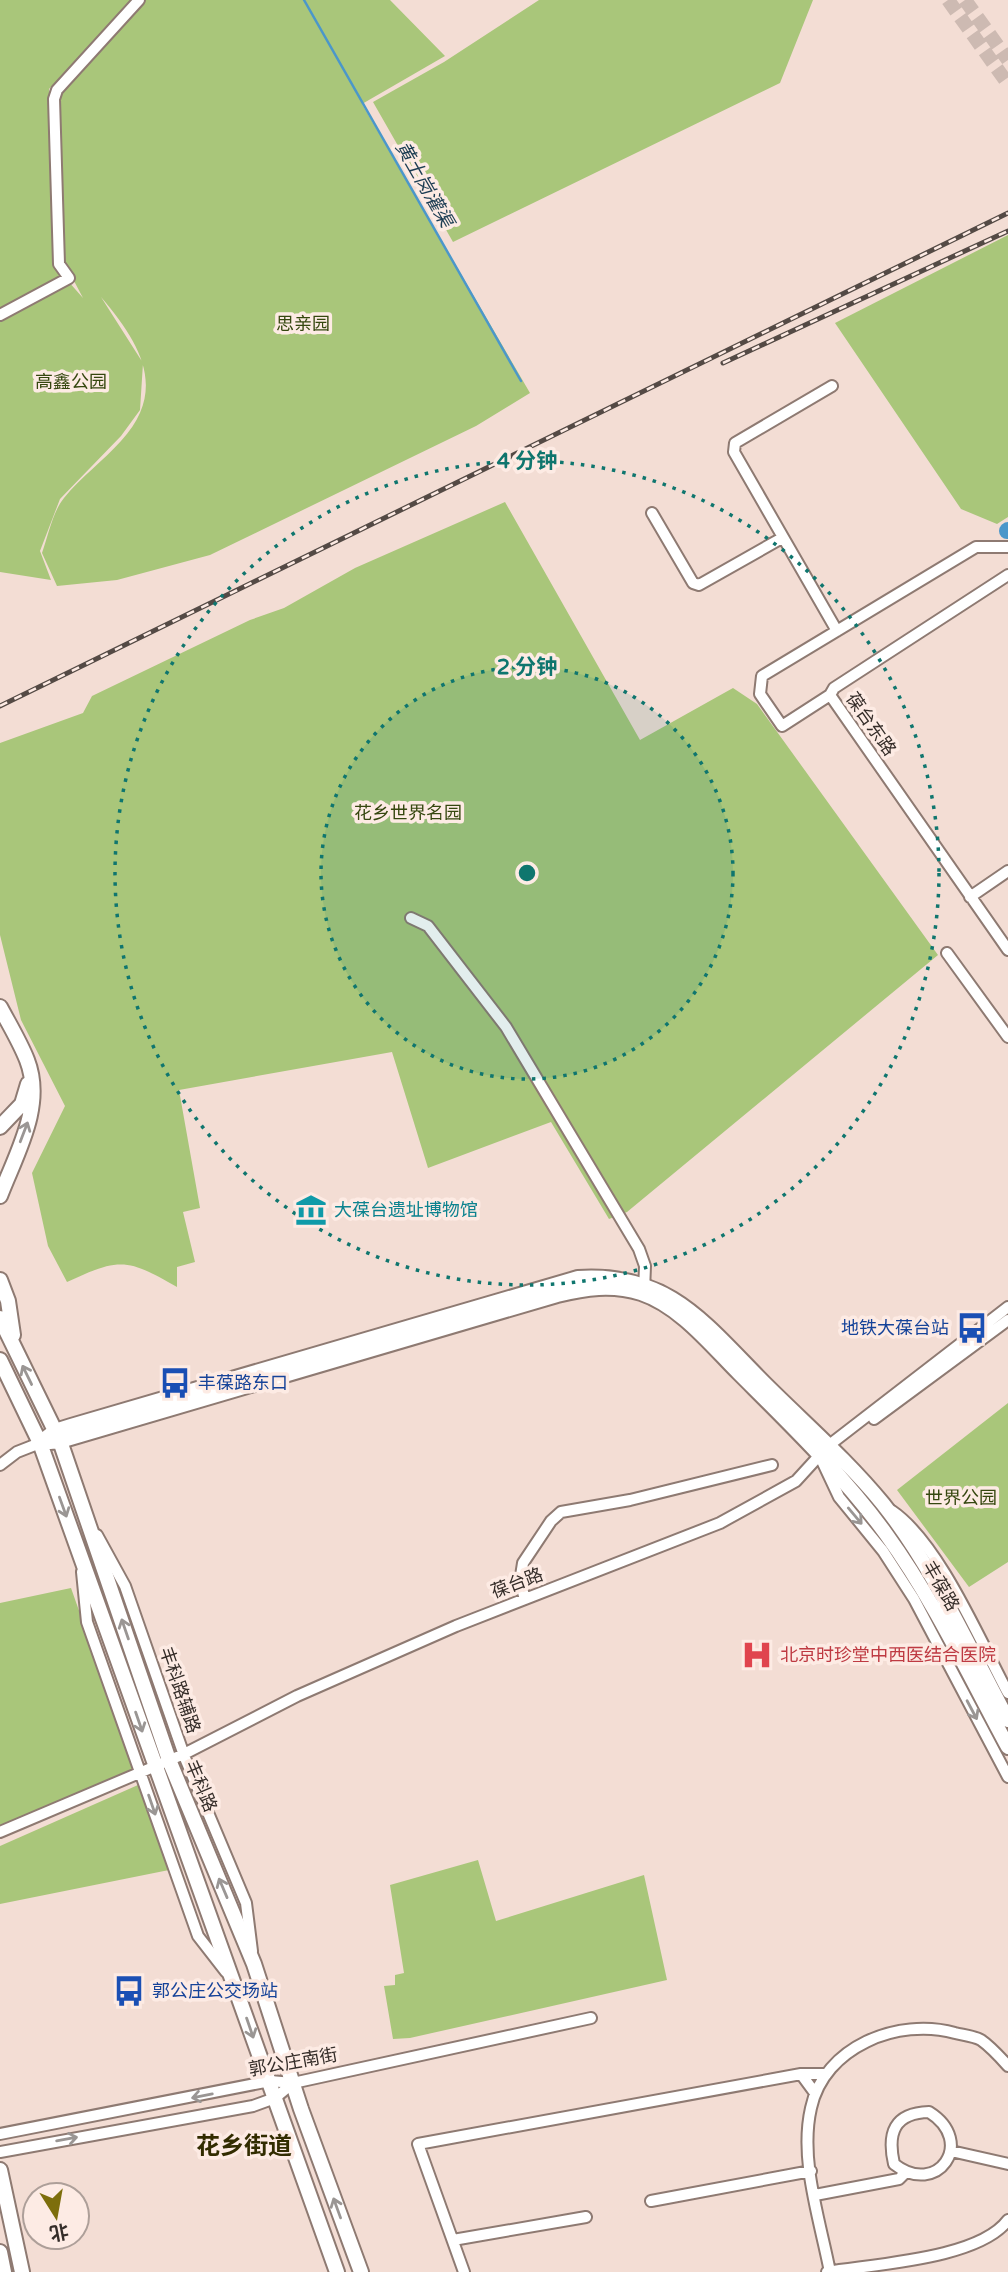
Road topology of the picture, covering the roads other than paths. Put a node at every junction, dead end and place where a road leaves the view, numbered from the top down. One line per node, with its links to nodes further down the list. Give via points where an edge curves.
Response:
1 (139, 0): 2 (street, via 57,90 54,99 59,264 69,278)
2 (0, 315)
3 (832, 386): 5 (street, via 735,443 734,452)
4 (653, 513): 5 (street, via 693,583 699,585)
5 (782, 538): 9 (street)
6 (1008, 547): 9 (street, via 976,547)
7 (1005, 577): 8 (street); 10 (street, 葆台东路, via 834,688)
8 (1008, 590)
9 (837, 631): 10 (street, via 762,676 760,694 782,726)
10 (830, 695): 12 (street, 葆台东路)
11 (1008, 871): 12 (street)
12 (971, 897): 14 (street, 葆台东路)
13 (411, 918): 22 (street, via 428,926 506,1027 639,1249 645,1266)
14 (1008, 950)
15 (947, 953): 17 (street)
16 (0, 1007): 18 (main road)
17 (1008, 1037)
18 (28, 1062): 19 (main road, via 22,1104); 20 (main road, one-way to 18, via 32,1113)
19 (0, 1127)
20 (0, 1196)
21 (0, 1280): 26 (main road)
22 (644, 1289): 28 (main road, via 599,1287 557,1295); 30 (main road, via 708,1340)
23 (1008, 1307): 30 (street, 葆台路)
24 (0, 1318): 26 (main road, 丰科路)
25 (1008, 1320): 30 (street, 葆台路)
26 (15, 1350): 28 (main road, 丰科路, one-way to 26)
27 (0, 1360): 29 (main road, 丰科路)
28 (58, 1436): 29 (main road); 34 (main road, 丰科路)
29 (40, 1443): 31 (street); 35 (main road, 丰科路, one-way to 35)
30 (828, 1451): 33 (main road, 丰葆路); 36 (street, 葆台路, via 796,1481 720,1523); 39 (main road, 丰葆路, via 901,1555); 44 (street, one-way to 44, via 839,1497 883,1551 914,1600)
31 (0, 1465)
32 (772, 1465): 36 (street, via 561,1512 523,1563 520,1582)
33 (886, 1507): 37 (street, via 909,1523 933,1557); 38 (main road, 丰葆路, via 930,1575)
34 (84, 1513): 40 (street, 丰科路辅路, via 125,1586); 41 (main road, 丰科路, one-way to 34)
35 (79, 1552): 42 (main road, 丰科路, one-way to 42); 43 (street, via 88,1622)
36 (525, 1599): 40 (street, 葆台路, via 297,1696)
37 (1008, 1693)
38 (1008, 1720)
39 (1008, 1746)
40 (184, 1754): 41 (street, 葆台路); 46 (street, 丰科路辅路, via 246,1903)
41 (169, 1760): 42 (street, 葆台路); 46 (main road, 丰科路, one-way to 41)
42 (155, 1766): 43 (street, 葆台路); 47 (main road, 丰科路)
43 (141, 1772): 45 (street, 葆台路); 47 (street, one-way to 47, via 198,1936)
44 (1008, 1777)
45 (0, 1832)
46 (254, 1964): 53 (main road, 丰科路)
47 (235, 1983): 52 (main road, 丰科路, one-way to 52)
48 (591, 2018): 53 (street, 郭公庄南街)
49 (1008, 2066): 51 (street, via 979,2039 920,2027 864,2043)
50 (801, 2074): 51 (street); 54 (street); 67 (street, via 418,2144)
51 (827, 2074): 54 (street)
52 (270, 2081): 53 (street, 郭公庄南街); 55 (main road, 丰科路); 56 (street, 郭公庄南街, one-way to 56)
53 (293, 2083): 55 (street); 72 (main road, 丰科路, one-way to 53)
54 (815, 2093): 61 (street, via 807,2136)
55 (275, 2098): 58 (street, one-way to 55, via 253,2106); 71 (main road, 丰科路)
56 (0, 2134)
57 (951, 2151): 59 (street); 62 (street, via 937,2170 921,2176); 62 (street, via 951,2135 940,2119 929,2112 912,2113 891,2136 894,2164)
58 (0, 2152)
59 (1008, 2164)
60 (0, 2170): 70 (main road)
61 (811, 2171): 63 (street); 64 (street)
62 (905, 2173): 63 (street, via 899,2179)
63 (815, 2194): 74 (street)
64 (650, 2201)
65 (586, 2217): 67 (street)
66 (1007, 2223): 74 (street, via 999,2232 962,2250)
67 (453, 2240): 73 (street)
68 (0, 2252): 69 (main road)
69 (4, 2272)
70 (22, 2272)
71 (337, 2272)
72 (360, 2272)
73 (464, 2272)
74 (829, 2272)

